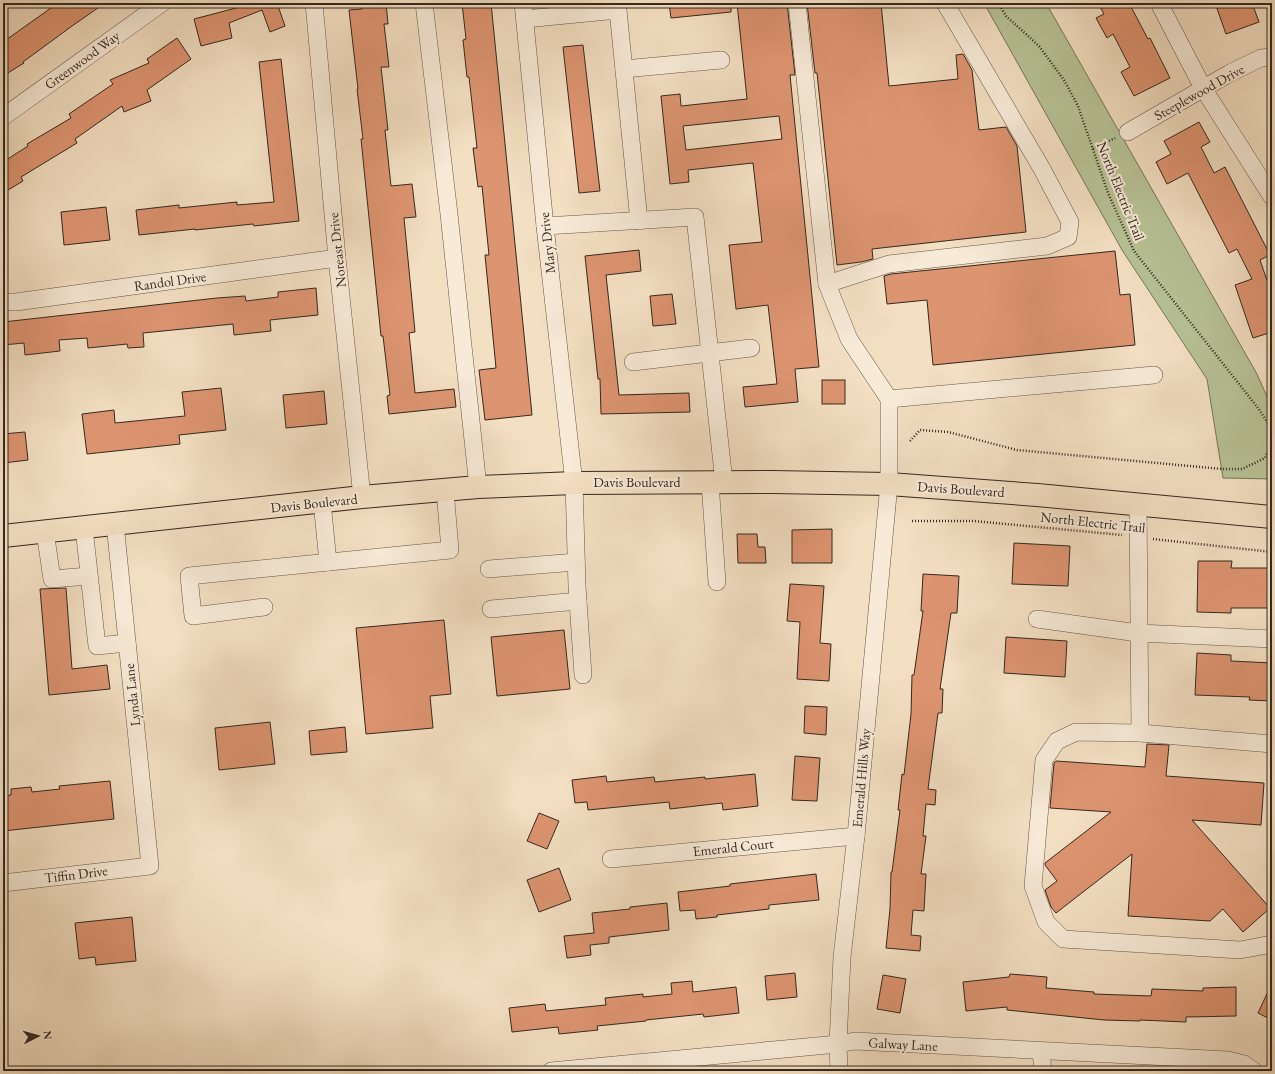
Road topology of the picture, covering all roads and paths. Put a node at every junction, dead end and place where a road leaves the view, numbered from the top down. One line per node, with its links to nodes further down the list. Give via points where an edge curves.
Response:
1 (162, 3): 14 (street, Greenwood Way)
2 (314, 3): 20 (street, Noreast Drive)
3 (424, 3): 33 (street)
4 (796, 3): 21 (street)
5 (945, 3): 21 (street, via 1042,168 1070,222 1068,237 1047,246 889,264)
6 (998, 3): 16 (path, North Electric Trail, via 1006,16 1039,46 1064,80 1078,106)
7 (1159, 3): 13 (street)
8 (618, 6): 9 (street); 12 (street)
9 (524, 11): 19 (street, Mary Drive)
10 (1272, 57): 13 (street, Steeplewood Drive, via 1261,58)
11 (721, 60): 12 (street)
12 (624, 69): 18 (street)
13 (1203, 88): 15 (street, Steeplewood Drive); 17 (street)
14 (3, 117)
15 (1128, 132): 16 (path)
16 (1093, 149): 29 (path, North Electric Trail, via 1108,193 1134,251 1258,408 1270,426)
17 (1272, 197)
18 (639, 221): 19 (street); 24 (street, via 695,217)
19 (545, 226): 31 (street, Mary Drive)
20 (337, 258): 22 (street, Randol Drive); 35 (street, Noreast Drive)
21 (827, 284): 27 (street, via 849,339)
22 (3, 302)
23 (751, 348): 24 (street)
24 (710, 353): 25 (street); 30 (street)
25 (633, 362)
26 (1154, 375): 27 (street)
27 (889, 399): 32 (street, Emerald Hills Way)
28 (910, 441): 29 (path, North Electric Trail, via 920,430 948,432 1017,450 1228,469 1242,469 1265,458)
29 (1272, 443)
30 (717, 482): 31 (main road, Davis Boulevard); 32 (main road, Davis Boulevard); 50 (street)
31 (574, 483): 33 (main road, Davis Boulevard); 47 (street, Mary Drive)
32 (889, 484): 37 (main road, Davis Boulevard); 61 (street, Emerald Hills Way)
33 (478, 487): 34 (main road, Davis Boulevard)
34 (445, 490): 35 (main road, Davis Boulevard); 46 (street, via 450,550)
35 (362, 497): 36 (main road, Davis Boulevard)
36 (322, 502): 40 (main road, Davis Boulevard); 46 (street)
37 (1138, 504): 38 (main road, Davis Boulevard); 44 (street)
38 (1272, 518)
39 (912, 521): 44 (path, North Electric Trail, via 974,521)
40 (115, 524): 41 (main road, Davis Boulevard); 57 (street, Lynda Lane)
41 (84, 528): 42 (main road, Davis Boulevard); 49 (street)
42 (46, 531): 43 (main road, Davis Boulevard); 49 (street, via 52,579)
43 (3, 536)
44 (1138, 537): 45 (path, North Electric Trail); 55 (street)
45 (1272, 552)
46 (328, 562): 52 (street, via 189,576 193,616)
47 (576, 562): 48 (street); 51 (street, Mary Drive)
48 (489, 569)
49 (89, 576): 57 (street, via 97,646)
50 (717, 582)
51 (578, 601): 53 (street); 58 (street, Mary Drive)
52 (264, 607)
53 (492, 610)
54 (1037, 620): 55 (street)
55 (1138, 632): 56 (street); 59 (street)
56 (1272, 639)
57 (127, 643): 63 (street, Lynda Lane)
58 (583, 675)
59 (1140, 733): 60 (street); 65 (street, via 1076,732 1057,741 1044,760 1033,886 1046,922 1063,939 1240,950)
60 (1272, 744)
61 (856, 836): 62 (street, Emerald Court); 66 (street, Emerald Hills Way, via 842,956)
62 (611, 859)
63 (150, 866): 64 (street, Tiffin Drive)
64 (3, 883)
65 (1272, 944)
66 (838, 1044): 67 (street, Galway Lane, via 855,1041); 68 (street, Galway Lane); 69 (street, Emerald Hills Way)
67 (1041, 1051): 70 (street); 71 (street, Galway Lane, via 1228,1060 1244,1064)
68 (551, 1071)
69 (839, 1071)
70 (1043, 1071)
71 (1254, 1071)

